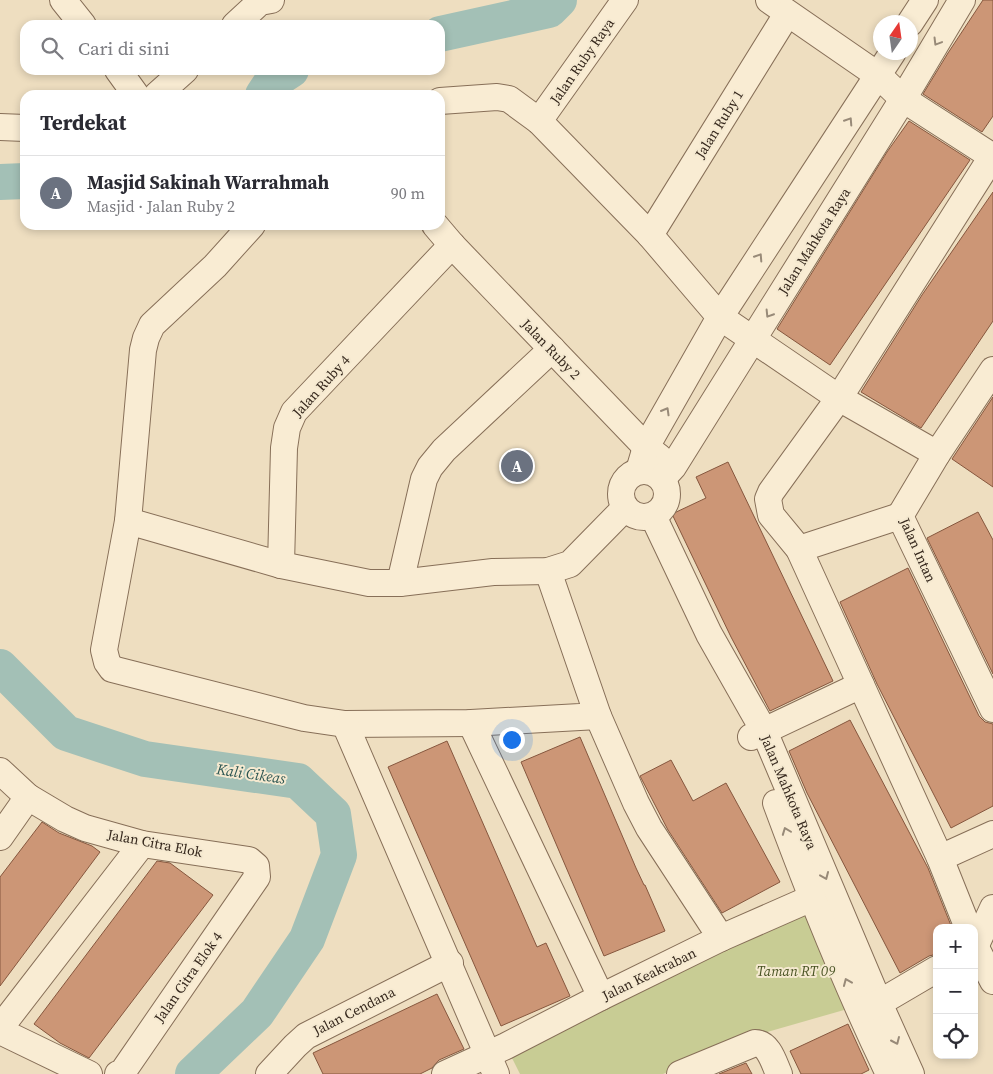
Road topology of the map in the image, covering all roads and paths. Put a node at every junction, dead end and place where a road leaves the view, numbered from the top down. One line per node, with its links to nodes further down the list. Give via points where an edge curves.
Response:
1 (63, 0): 8 (street)
2 (263, 0): 9 (street)
3 (625, 0): 18 (street, Jalan Ruby Raya)
4 (925, 0): 7 (street)
5 (962, 0): 16 (street, Jalan Mahkota Raya, one-way to 16)
6 (778, 7): 13 (street); 24 (street, Jalan Ruby 1)
7 (915, 15)
8 (79, 20)
9 (240, 20)
10 (888, 60): 13 (street)
11 (122, 75): 14 (street)
12 (179, 75): 15 (street)
13 (879, 76): 16 (street); 26 (street, one-way to 13)
14 (132, 90)
15 (163, 90)
16 (903, 99): 21 (street); 27 (street, Jalan Mahkota Raya, one-way to 27)
17 (445, 101): 18 (street, via 509,99)
18 (539, 122): 24 (street)
19 (0, 127): 20 (street)
20 (20, 128)
21 (993, 156): 30 (street)
22 (247, 230): 35 (street, via 215,266 152,325 146,338)
23 (439, 230): 25 (street, Jalan Ruby 2)
24 (650, 235): 26 (street)
25 (452, 245): 28 (street, Jalan Ruby 2); 37 (street, Jalan Ruby 4, via 294,412 284,448)
26 (720, 317): 27 (street); 32 (street, one-way to 26)
27 (753, 339): 30 (street); 32 (street, Jalan Mahkota Raya)
28 (552, 350): 32 (street, Jalan Ruby 2); 39 (street, via 444,450 430,467 424,479)
29 (993, 370): 31 (street, Jalan Intan)
30 (839, 398): 31 (street); 36 (street, via 768,499 771,515)
31 (937, 454): 34 (street, Jalan Intan)
32 (655, 466): 33 (street, via 667,486 666,504 660,512); 33 (street, via 631,474 620,490 621,499)
33 (640, 514): 38 (street, via 570,564); 45 (street, Jalan Mahkota Raya, via 696,638)
34 (900, 516): 36 (street); 41 (street, Jalan Intan)
35 (128, 521): 37 (street); 44 (street, via 104,650 112,669 304,718)
36 (799, 549): 40 (street)
37 (281, 565): 39 (street, via 369,583)
38 (548, 571): 39 (street, via 493,572); 42 (street)
39 (400, 583)
40 (860, 685): 45 (street); 51 (street)
41 (993, 709)
42 (598, 716): 43 (street); 57 (street, via 649,828)
43 (470, 723): 44 (street); 62 (street)
44 (345, 724): 59 (street)
45 (757, 734): 53 (street, Jalan Mahkota Raya, one-way to 45); 63 (street, Jalan Mahkota Raya, one-way to 63)
46 (0, 771): 47 (street, Jalan Citra Elok)
47 (28, 797): 49 (street); 50 (street, Jalan Citra Elok, via 85,828)
48 (993, 834): 51 (street)
49 (0, 836)
50 (142, 844): 52 (street, Jalan Citra Elok, via 249,860 256,866); 64 (street)
51 (940, 858): 55 (street)
52 (257, 877): 68 (street, Jalan Citra Elok 4, via 122,1073)
53 (812, 898): 57 (street, Jalan Keakraban); 63 (street, Jalan Mahkota Raya, one-way to 53)
54 (993, 908): 56 (street)
55 (966, 924)
56 (978, 934)
57 (721, 938): 62 (street, Jalan Keakraban)
58 (978, 952): 61 (street)
59 (450, 963): 65 (street); 66 (street, Jalan Cendana, via 306,1036)
60 (933, 971): 63 (street)
61 (993, 981)
62 (601, 997): 65 (street, Jalan Keakraban, via 516,1041)
63 (869, 1008): 72 (street, Jalan Mahkota Raya); 73 (street, Jalan Mahkota Raya, one-way to 73)
64 (0, 1029): 67 (street)
65 (492, 1064): 69 (street, Jalan Keakraban)
66 (278, 1070)
67 (89, 1074)
68 (118, 1074)
69 (444, 1074)
70 (680, 1074): 71 (street, via 759,1042 766,1045)
71 (779, 1074)
72 (889, 1074)
73 (911, 1074)

